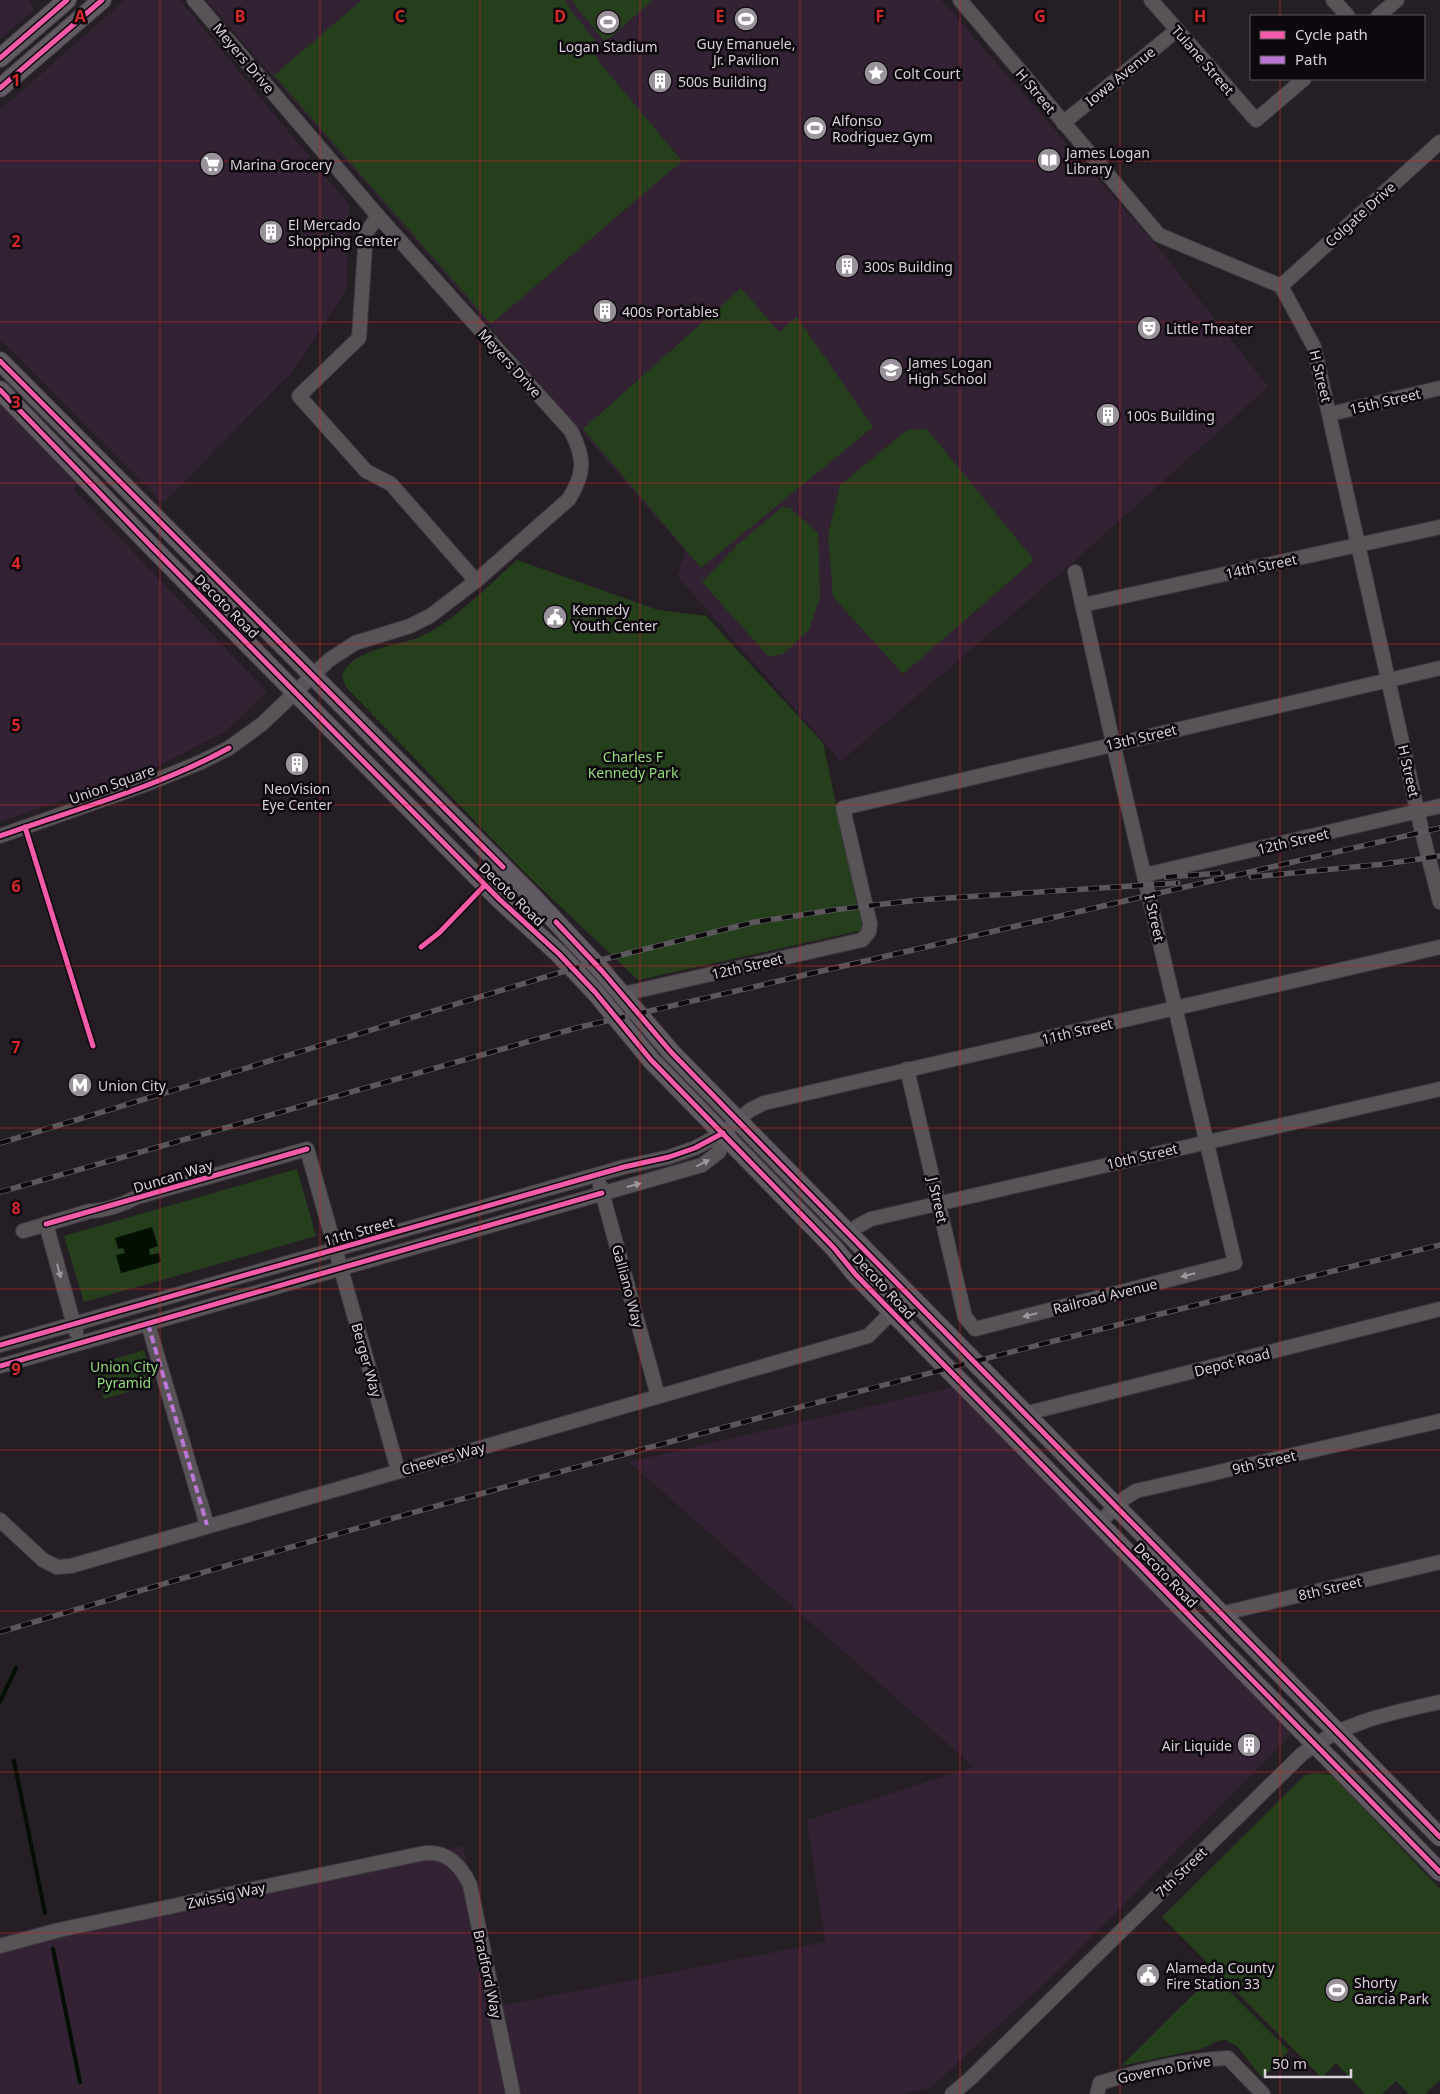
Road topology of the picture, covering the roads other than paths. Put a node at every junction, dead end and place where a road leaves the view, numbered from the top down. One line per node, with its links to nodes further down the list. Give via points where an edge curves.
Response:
1 (67, 0): 11 (main road)
2 (102, 0): 13 (main road)
3 (194, 0): 16 (street, Meyers Drive)
4 (960, 0): 14 (street, H Street)
5 (1151, 0): 10 (street, Tulane Street)
6 (1333, 0): 8 (street)
7 (1397, 0): 9 (street)
8 (1347, 15)
9 (1379, 15)
10 (1177, 30): 12 (street, Tulane Street, via 1256,120); 14 (street, Iowa Avenue)
11 (0, 58)
12 (1303, 80)
13 (0, 88)
14 (1063, 123): 17 (street, H Street, via 1160,235)
15 (1440, 142): 17 (street, Colgate Drive)
16 (378, 216): 29 (street, via 366,233 359,338 299,396 366,472 391,484); 29 (street, Meyers Drive, via 571,431 581,456 580,475 569,499)
17 (1281, 286): 22 (street, H Street, via 1314,347)
18 (0, 361): 23 (main road, Decoto Road)
19 (0, 373): 23 (main road, via 45,418)
20 (1440, 388): 22 (street, 15th Street)
21 (0, 390): 24 (main road, Decoto Road)
22 (1330, 414): 27 (street, H Street)
23 (58, 420): 25 (main road, Decoto Road)
24 (44, 435): 25 (main road, via 64,435 121,492); 34 (main road, Decoto Road)
25 (144, 507): 32 (main road, Decoto Road)
26 (1440, 527): 27 (street, 14th Street)
27 (1359, 545): 30 (street, 14th Street); 33 (street, H Street)
28 (1075, 572): 30 (street, I Street)
29 (476, 581): 32 (street, Meyers Drive, via 430,616 410,626 355,643)
30 (1083, 606): 35 (street, I Street)
31 (1440, 668): 33 (street, 13th Street)
32 (311, 676): 34 (street, Union Square); 43 (main road, Decoto Road, via 532,896)
33 (1389, 680): 35 (street, 13th Street); 37 (street, H Street)
34 (296, 691): 38 (street, Union Square, via 248,736 215,756 147,784); 48 (main road, Decoto Road, via 492,892 595,992 651,1060)
35 (1113, 744): 39 (street, I Street); 41 (street, 13th Street, via 843,808 870,924)
36 (1440, 806): 37 (street, 12th Street)
37 (1418, 811): 39 (street, 12th Street); 40 (street, H Street)
38 (0, 836)
39 (1145, 875): 44 (street, I Street)
40 (1440, 902)
41 (869, 932): 43 (street, 12th Street, via 862,940)
42 (1440, 947): 44 (street, 11th Street)
43 (623, 994): 47 (main road, Decoto Road, via 671,1052)
44 (1176, 1008): 45 (street, 11th Street); 49 (street, I Street)
45 (907, 1069): 47 (street, 11th Street, via 764,1102); 52 (street, J Street)
46 (1440, 1089): 49 (street, 10th Street)
47 (737, 1120): 48 (street, 11th Street); 55 (main road, Decoto Road)
48 (723, 1133): 50 (street, 11th Street, via 669,1157); 51 (street, 11th Street, one-way to 48, via 702,1165 719,1152); 60 (main road, Decoto Road)
49 (1206, 1141): 52 (street, 10th Street); 57 (street, I Street)
50 (597, 1175): 51 (street, Galliano Way); 56 (street, 11th Street)
51 (602, 1193): 58 (street, 11th Street); 67 (street, Galliano Way)
52 (938, 1202): 55 (street, 10th Street, via 866,1220); 63 (street, J Street, via 965,1317)
53 (46, 1224): 54 (street); 56 (street, Duncan Way, via 307,1149); 61 (street, one-way to 61)
54 (23, 1231)
55 (849, 1234): 68 (main road, Decoto Road)
56 (336, 1249): 58 (street, Berger Way); 61 (street, 11th Street)
57 (1235, 1263): 63 (street, Railroad Avenue, one-way to 63)
58 (341, 1268): 62 (street, 11th Street); 70 (street, Berger Way)
59 (1440, 1309): 68 (street, Depot Road)
60 (892, 1312): 67 (street, Cheeves Way, via 868,1336); 73 (main road, Decoto Road)
61 (74, 1324): 64 (street); 65 (street, 11th Street)
62 (148, 1324): 64 (street, 11th Street); 74 (street)
63 (975, 1329)
64 (80, 1344): 66 (street, 11th Street)
65 (0, 1345)
66 (0, 1366)
67 (658, 1396): 70 (street, Cheeves Way)
68 (1024, 1414): 71 (main road, Decoto Road)
69 (1440, 1421): 71 (street, 9th Street, via 1136,1491)
70 (398, 1470): 74 (street, Cheeves Way)
71 (1116, 1507): 73 (street, 9th Street); 76 (main road, Decoto Road)
72 (0, 1520): 74 (street, Cheeves Way, via 36,1555 57,1567 71,1566)
73 (1099, 1523): 79 (main road, Decoto Road)
74 (207, 1525)
75 (1440, 1562): 76 (street, 8th Street)
76 (1220, 1614): 78 (main road, Decoto Road)
77 (1440, 1702): 78 (street, 7th Street, via 1372,1717)
78 (1336, 1731): 79 (street, 7th Street); 80 (main road, Decoto Road)
79 (1315, 1744): 82 (main road, Decoto Road); 86 (street, 7th Street)
80 (1440, 1837)
81 (452, 1860): 83 (street, Zwissig Way, via 424,1853 59,1930); 85 (street, Bradford Way, via 463,1870 470,1885)
82 (1440, 1872)
83 (0, 1946)
84 (1099, 2088): 87 (street, Governo Drive, via 1210,2059 1228,2058)
85 (513, 2094)
86 (952, 2094)
87 (1263, 2094)

